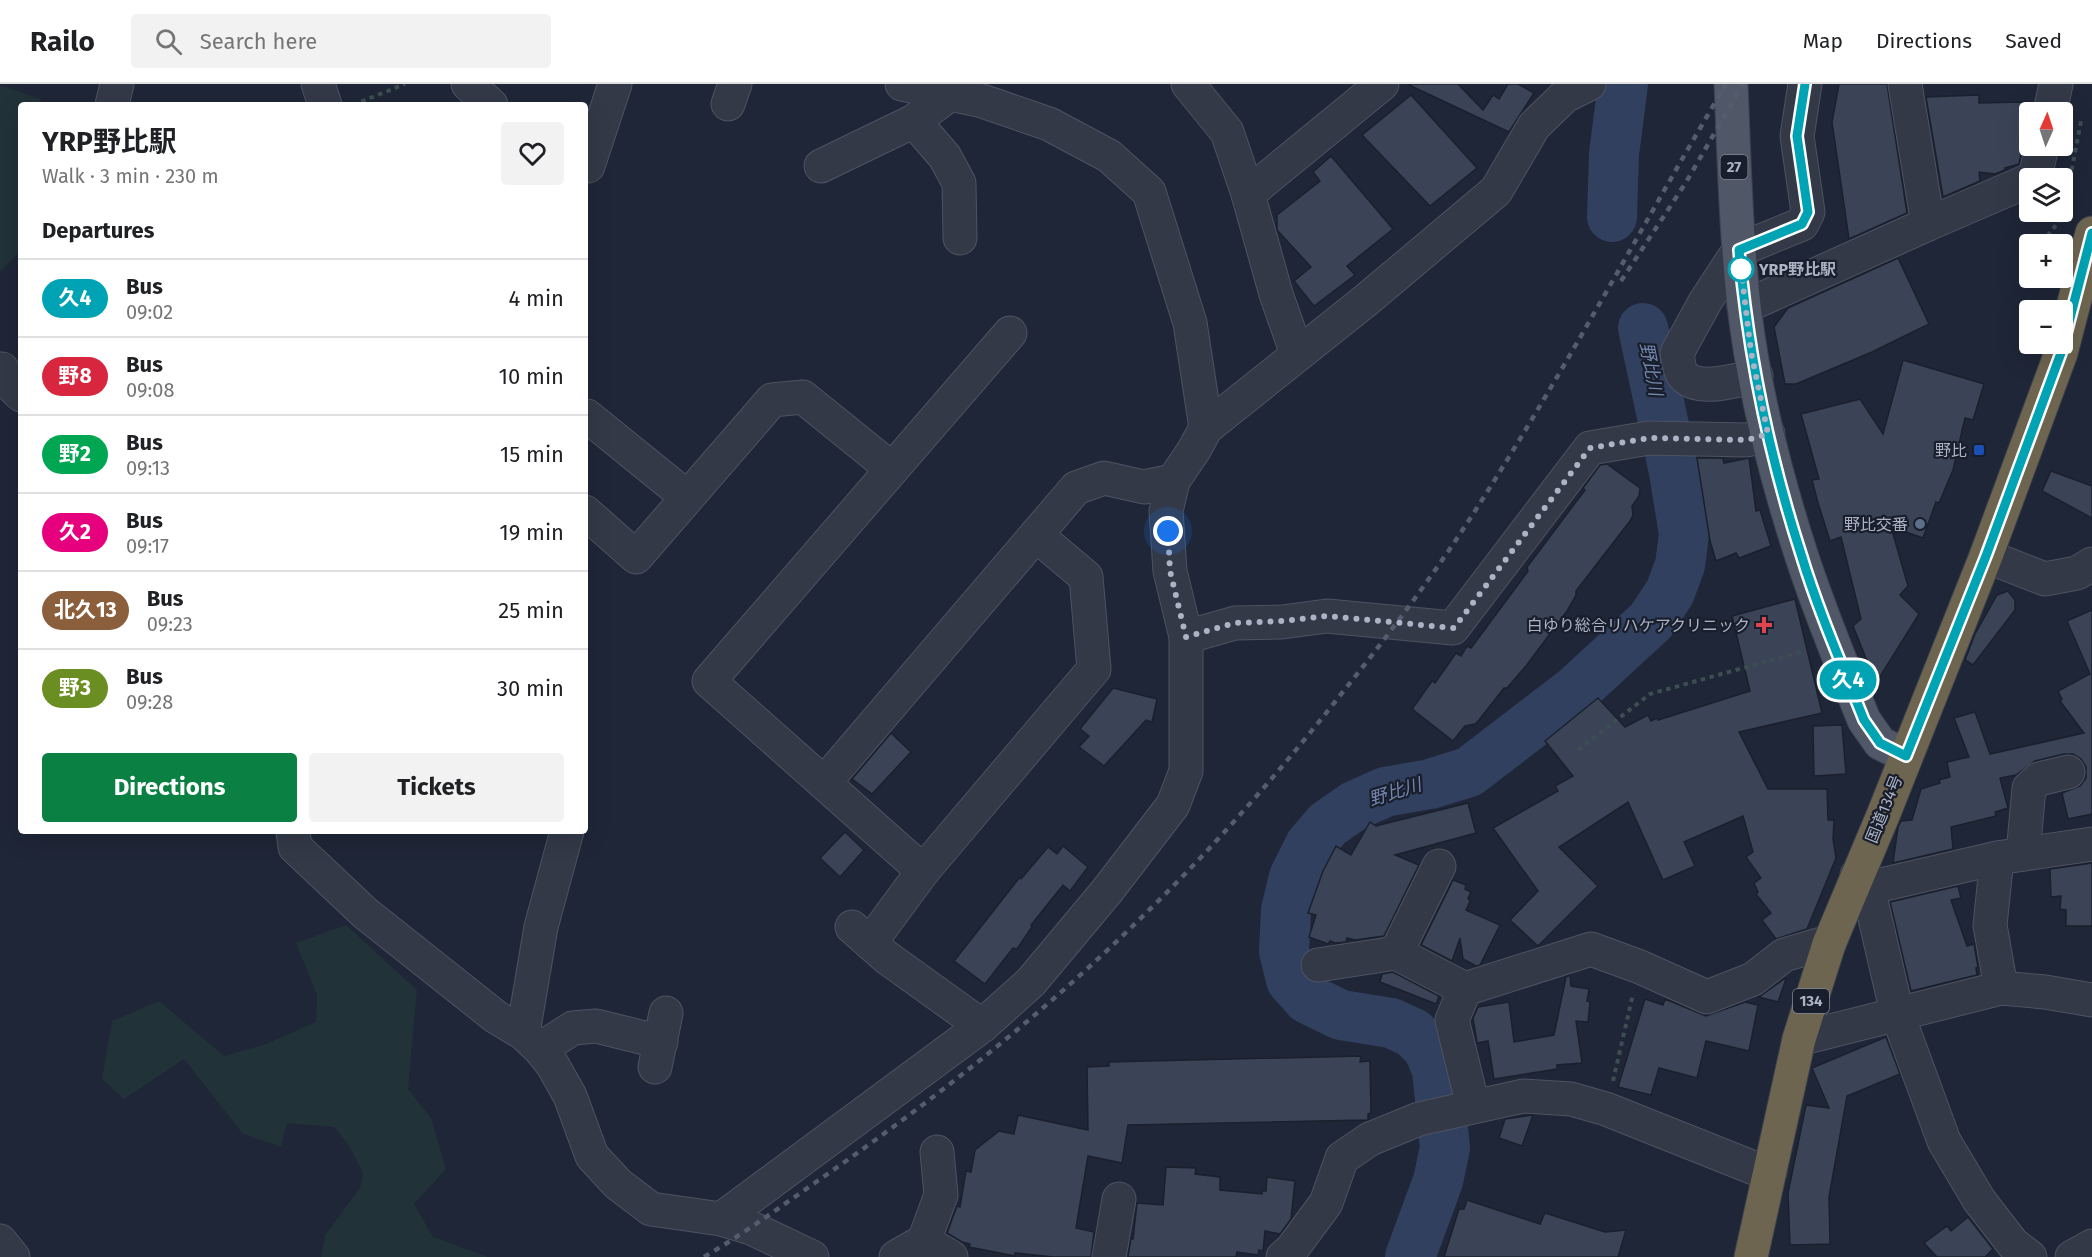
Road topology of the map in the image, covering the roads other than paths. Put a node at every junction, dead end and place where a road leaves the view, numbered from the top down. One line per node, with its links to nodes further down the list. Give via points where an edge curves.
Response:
1 (117, 84): 14 (street)
2 (318, 84): 15 (street)
3 (468, 84): 16 (street)
4 (615, 84): 19 (street)
5 (902, 84): 13 (street)
6 (1188, 84): 22 (street, via 1227,132)
7 (1588, 84): 29 (street, via 1565,96 1534,126 1496,191)
8 (1731, 84): 26 (main road, 27)
9 (1805, 84): 26 (street, via 1797,136 1808,212 1802,224)
10 (1905, 84): 23 (street)
11 (2056, 84): 17 (street)
12 (1371, 88): 22 (street)
13 (950, 94): 18 (street); 34 (street, via 1049,124 1109,156 1149,192 1190,324)
14 (113, 102)
15 (324, 102)
16 (488, 102)
17 (2052, 102)
18 (914, 121): 20 (street); 25 (street, via 945,157 959,183)
19 (588, 165)
20 (821, 166)
21 (2019, 184): 23 (street)
22 (1248, 194): 29 (street)
23 (1928, 224): 27 (street)
24 (2092, 233): 41 (highway, 国道134号 / 134, via 2061,353)
25 (960, 238)
26 (1739, 250): 27 (main road, 27); 31 (street, via 1677,353 1682,374 1701,385)
27 (1744, 307): 31 (main road, 27)
28 (1010, 333): 36 (street)
29 (1297, 354): 34 (street)
30 (2, 369): 32 (street)
31 (1756, 376): 35 (main road, 27)
32 (18, 392)
33 (588, 417): 38 (street)
34 (1206, 428): 37 (street)
35 (1768, 434): 43 (street, via 1747,440 1649,438 1590,448 1454,628 1327,616 1235,623); 44 (main road, 27, via 1801,556 1864,720 1880,743)
36 (892, 469): 38 (street, via 803,397 772,400); 46 (street, via 709,681)
37 (1173, 481): 40 (street, via 1144,487 1104,478 1076,488); 43 (street, via 1166,511 1170,571)
38 (687, 497): 39 (street, via 636,557)
39 (588, 515)
40 (1036, 535): 46 (street); 52 (street, via 1086,577 1094,669)
41 (1986, 556): 42 (street, via 2045,579 2077,573); 44 (highway, 国道134号 / 134)
42 (2092, 564)
43 (1186, 637): 61 (street, via 1186,771 1173,805 1031,982)
44 (1906, 756): 53 (highway, 国道134号 / 134)
45 (2068, 772): 50 (street, via 2039,778 2029,788)
46 (824, 783): 52 (street)
47 (293, 834): 63 (street, via 295,847 365,913)
48 (566, 834): 63 (street, via 542,927)
49 (2092, 844): 50 (street)
50 (2010, 856): 53 (street); 57 (street, via 1990,925)
51 (1439, 866): 55 (street)
52 (923, 871): 61 (street, via 861,935)
53 (1862, 881): 54 (highway, 国道134号 / 134); 60 (street)
54 (1828, 944): 58 (street, via 1784,955 1753,979 1707,997 1591,950); 62 (highway, 国道134号 / 134)
55 (1396, 953): 56 (street); 58 (street)
56 (1318, 965)
57 (2001, 988): 59 (street); 60 (street)
58 (1465, 989): 65 (street, via 1452,1020)
59 (2092, 1000)
60 (1897, 1013): 62 (street); 73 (street, via 1944,1141)
61 (982, 1026): 69 (street)
62 (1799, 1039): 67 (highway, 国道134号 / 134)
63 (531, 1041): 64 (street, via 573,1028 596,1026); 69 (street, via 552,1065 570,1096 592,1156 618,1184 651,1209)
64 (661, 1041)
65 (1465, 1108): 67 (street, via 1523,1096 1571,1099); 78 (street, via 1419,1119 1370,1139 1342,1158 1326,1203)
66 (937, 1152): 72 (street, via 941,1196)
67 (1770, 1172): 79 (highway, 国道134号 / 134)
68 (1119, 1199): 77 (street)
69 (722, 1219): 75 (street)
70 (0, 1241): 74 (street)
71 (2092, 1246): 80 (street)
72 (937, 1249): 76 (street)
73 (2015, 1253)
74 (13, 1257)
75 (812, 1257)
76 (896, 1257)
77 (1109, 1257)
78 (1282, 1257)
79 (1751, 1257)
80 (2072, 1257)

